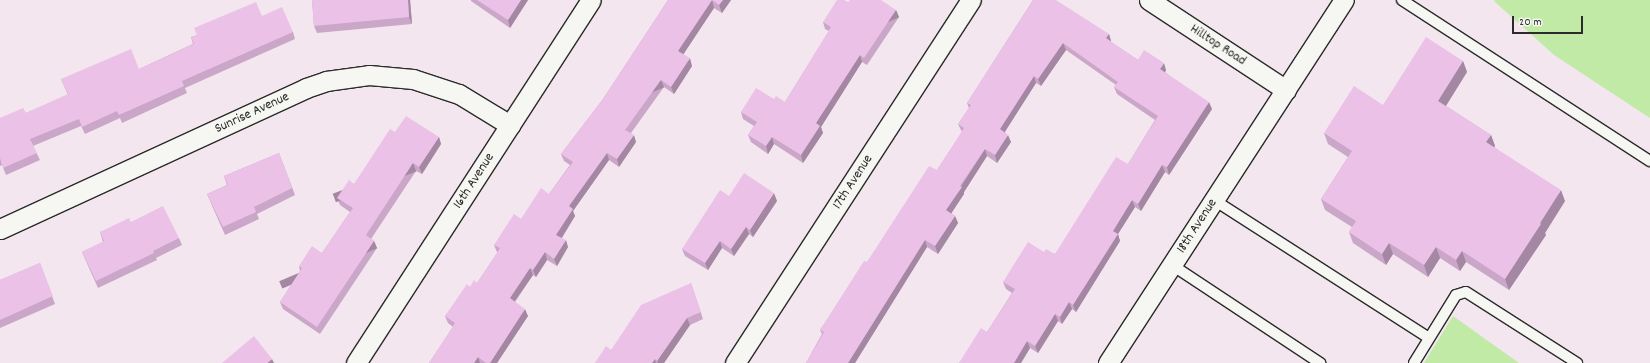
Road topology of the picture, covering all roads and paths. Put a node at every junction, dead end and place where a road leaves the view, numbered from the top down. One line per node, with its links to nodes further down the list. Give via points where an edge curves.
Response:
1 (591, 0): 7 (street, 16th Avenue)
2 (972, 0): 14 (street, 17th Avenue)
3 (1149, 0): 6 (street, Hilltop Road)
4 (1344, 0): 6 (street, 18th Avenue)
5 (1402, 0): 8 (lane)
6 (1286, 90): 9 (street, 18th Avenue)
7 (510, 125): 10 (street, Sunrise Avenue, via 459,94 414,79 369,75 326,81); 13 (street, 16th Avenue)
8 (1650, 161)
9 (1214, 200): 11 (street, 18th Avenue); 12 (lane)
10 (0, 229)
11 (1172, 265): 15 (street, 18th Avenue); 16 (lane)
12 (1429, 338): 17 (lane); 18 (lane, via 1456,295 1466,292)
13 (356, 363)
14 (735, 363)
15 (1108, 363)
16 (1320, 363)
17 (1414, 363)
18 (1577, 363)

